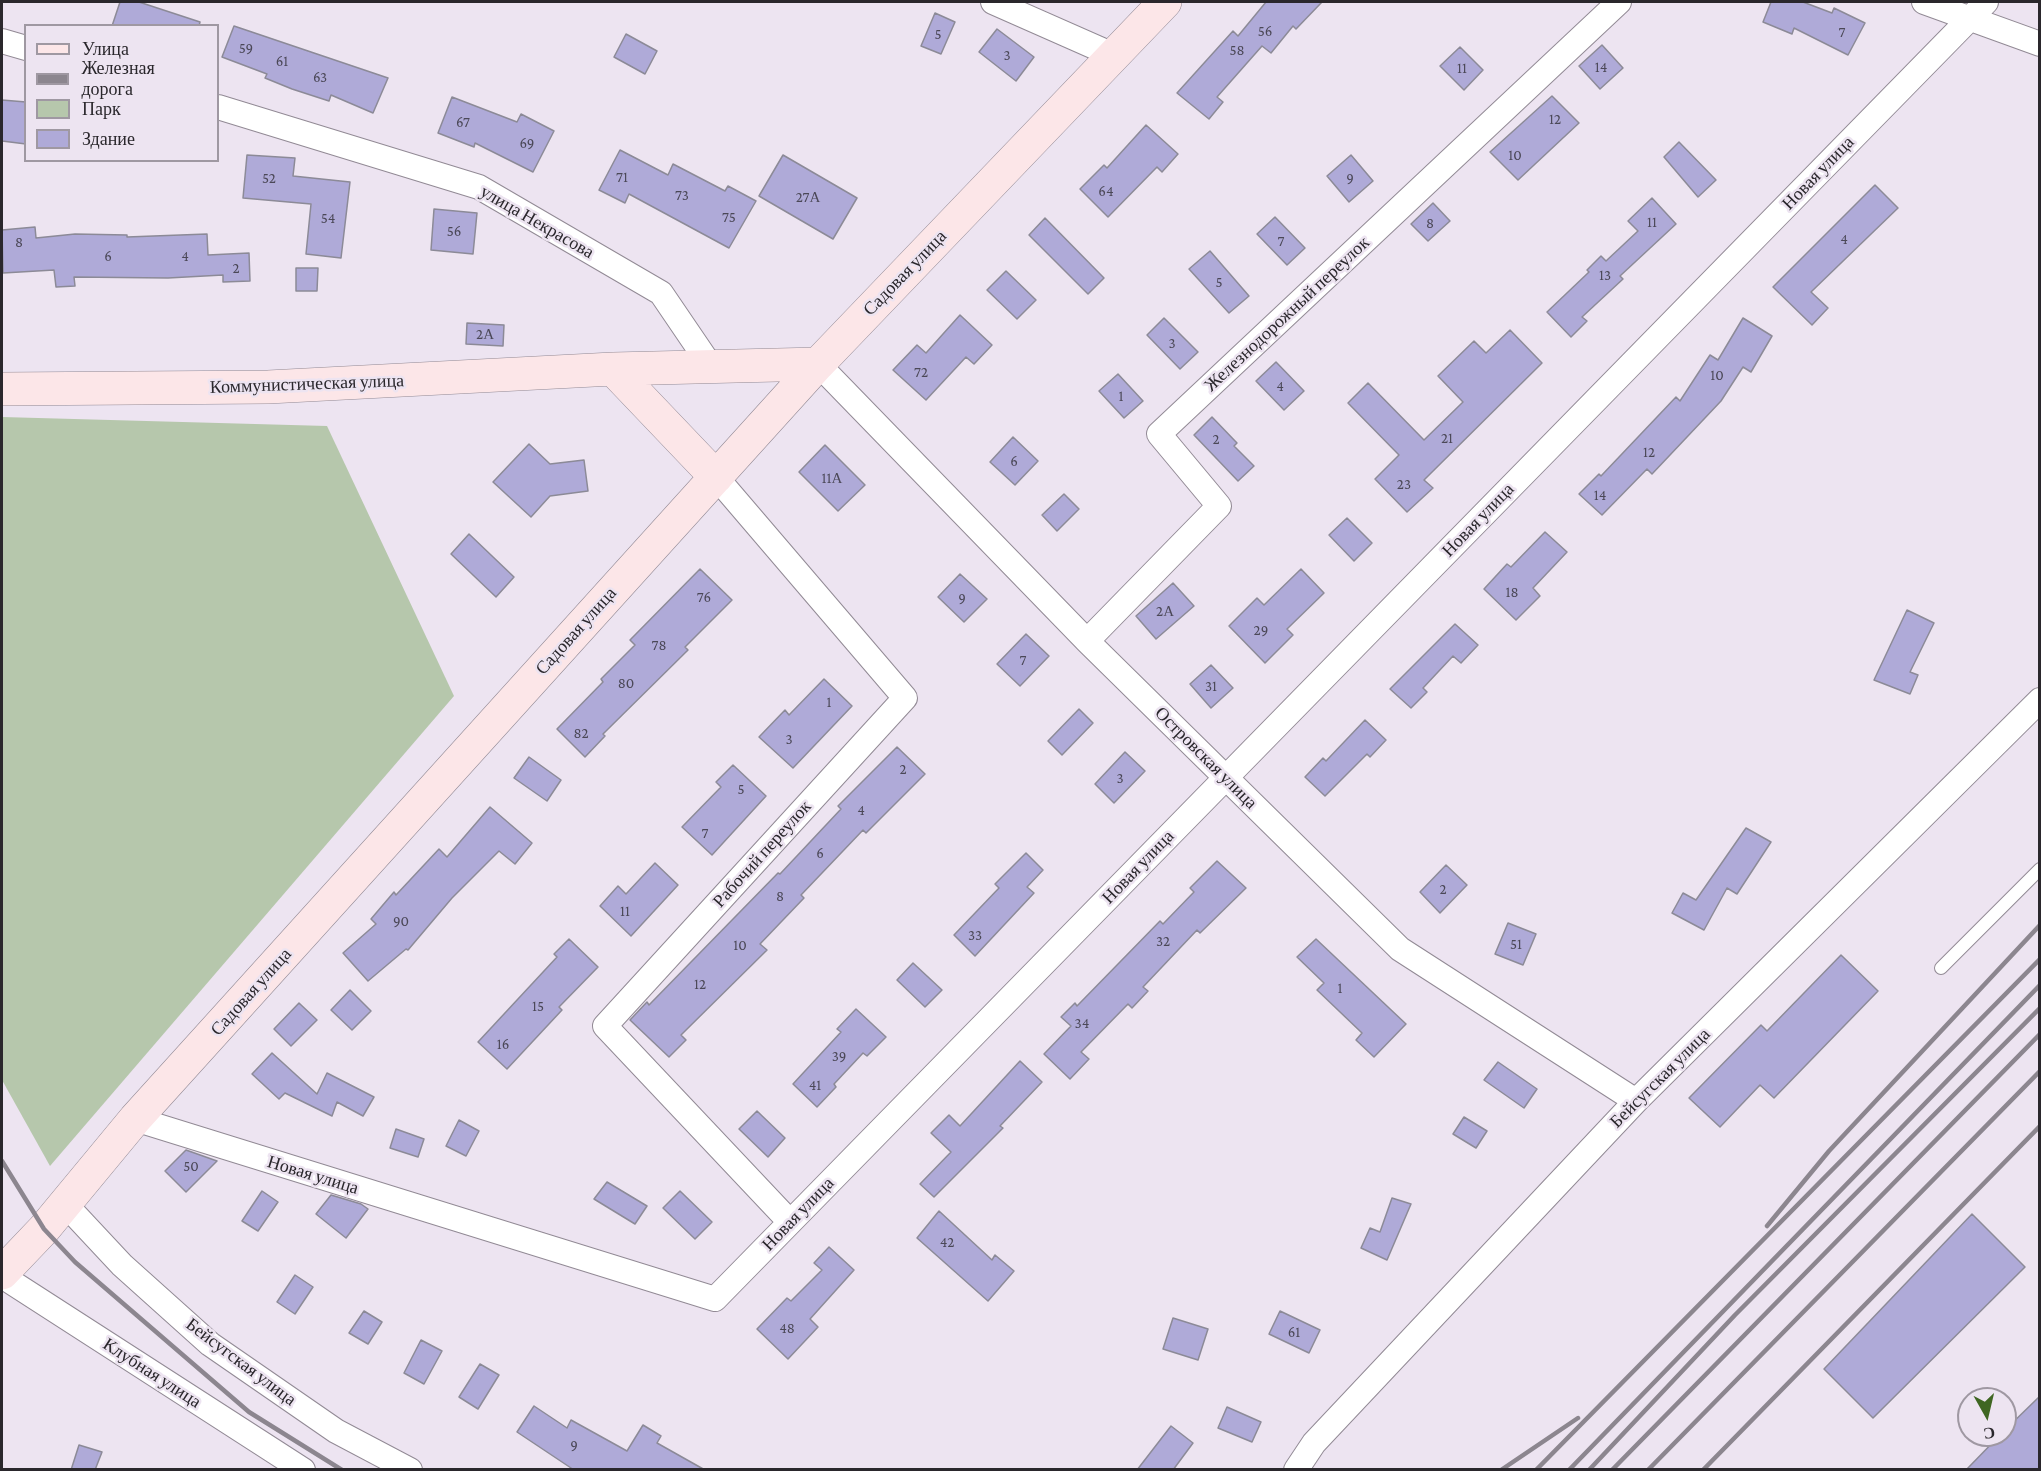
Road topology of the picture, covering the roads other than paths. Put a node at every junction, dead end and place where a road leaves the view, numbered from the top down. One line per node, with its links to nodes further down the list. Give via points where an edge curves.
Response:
1 (993, 2): 9 (street)
2 (1165, 2): 9 (street, Садовая улица)
3 (1619, 2): 16 (street, Железнодорожный переулок, via 1159,434 1219,506)
4 (1924, 2): 5 (street)
5 (1978, 10): 7 (street); 18 (street, Новая улица)
6 (2, 41): 8 (street)
7 (2040, 44)
8 (24, 47)
9 (1113, 55): 11 (street, Садовая улица)
10 (219, 107): 12 (street, улица Некрасова, via 479,187 661,293)
11 (818, 364): 12 (street, Коммунистическая улица); 15 (street, Садовая улица); 16 (street, Островская улица)
12 (712, 368): 13 (street, Коммунистическая улица)
13 (613, 369): 14 (street, Коммунистическая улица, via 268,387); 15 (street)
14 (2, 389)
15 (716, 477): 22 (street, Садовая улица); 24 (street, Рабочий переулок, via 905,698 605,1026)
16 (1087, 640): 18 (street, Островская улица)
17 (2040, 700): 21 (street, Бейсугская улица)
18 (1225, 778): 21 (street, Островская улица, via 1400,949); 24 (street, Новая улица)
19 (2040, 868): 20 (lane)
20 (1941, 968)
21 (1636, 1101): 28 (street, Бейсугская улица, via 1314,1443)
22 (135, 1119): 23 (street, Садовая улица); 24 (street, Новая улица, via 715,1299)
23 (65, 1204): 25 (street, Садовая улица); 27 (street, Бейсугская улица, via 123,1265 210,1344 336,1431)
24 (790, 1222)
25 (2, 1275): 26 (street, Клубная улица)
26 (303, 1470)
27 (410, 1470)
28 (1296, 1470)

